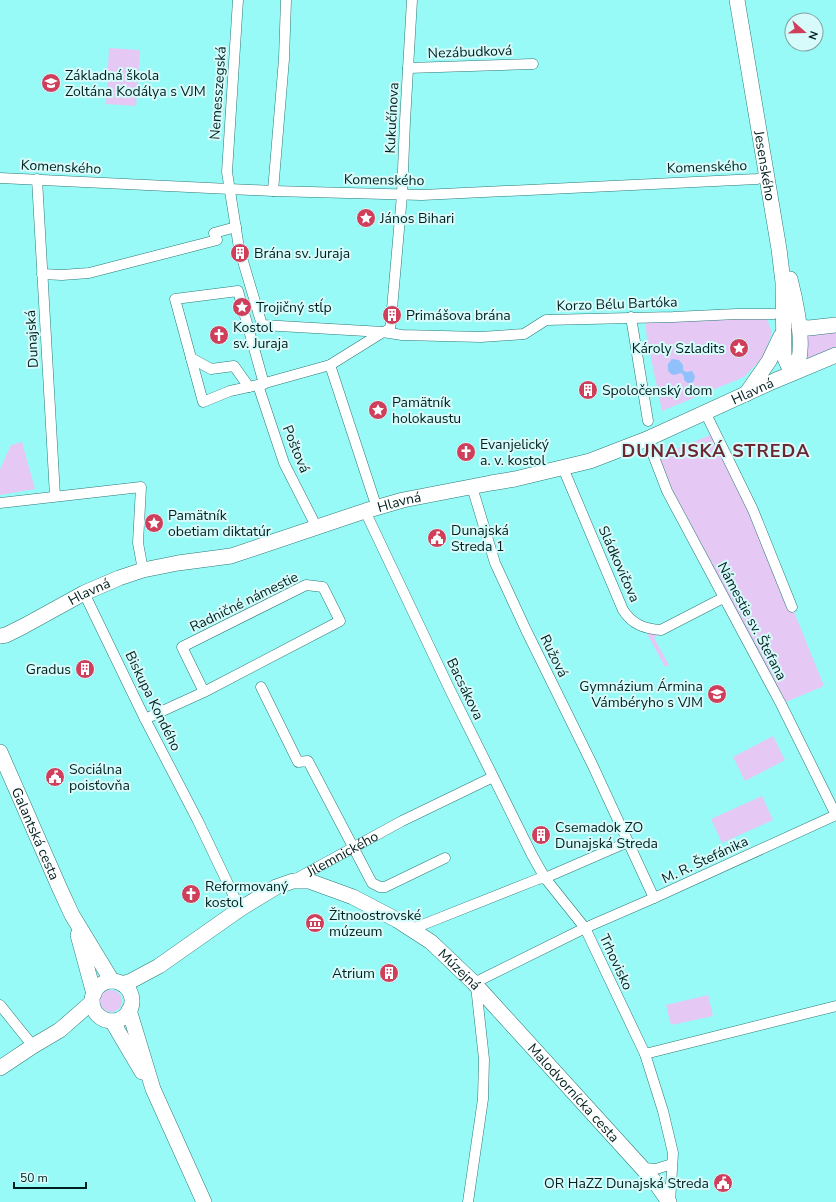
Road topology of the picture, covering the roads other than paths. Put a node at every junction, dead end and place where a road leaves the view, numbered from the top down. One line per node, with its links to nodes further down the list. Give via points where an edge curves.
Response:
1 (238, 0): 10 (street, Nemesszegská, via 227,172)
2 (286, 0): 11 (street)
3 (412, 0): 6 (street, Kukučínova)
4 (737, 0): 7 (main road, Jesenského)
5 (533, 64): 6 (street, Nezábudková)
6 (408, 68): 12 (street, Kukučínova)
7 (767, 176): 12 (street, Komenského); 14 (main road, Jesenského)
8 (0, 178): 9 (street, Komenského)
9 (37, 179): 10 (street, Komenského); 16 (street, Dunajská)
10 (229, 189): 11 (street, Komenského); 13 (street, Nemesszegská)
11 (274, 191): 12 (street, Komenského)
12 (402, 195): 17 (street, Kukučínova)
13 (236, 227): 15 (street, Nemesszegská); 16 (street, via 214,233 216,240 89,273)
14 (779, 250): 22 (main road, via 788,267); 24 (main road, Jesenského, via 783,282)
15 (240, 253): 23 (street, Korzo Bélu Bartóka, via 262,325)
16 (42, 274): 36 (street, Dunajská)
17 (392, 309)
18 (774, 314): 19 (street, Korzo Bélu Bartóka)
19 (631, 317): 23 (street, Korzo Bélu Bartóka, via 546,320 524,334 481,337 402,335); 32 (street)
20 (391, 321): 23 (street, via 390,329)
21 (836, 325): 22 (main road)
22 (799, 327): 28 (main road, via 800,350)
23 (383, 332): 27 (street)
24 (783, 333): 28 (main road, Jesenského, via 784,356); 30 (main road, via 769,361)
25 (836, 355): 28 (main road, Hlavná)
26 (191, 358): 29 (street, via 211,369 234,366); 29 (street, via 203,402 230,391); 29 (street, via 175,299 238,291)
27 (330, 365): 29 (street); 38 (street, Bacsákova)
28 (794, 372): 30 (main road, Hlavná)
29 (257, 385): 39 (street, Poštová, via 284,463)
30 (745, 395): 31 (main road, Hlavná)
31 (704, 412): 33 (main road, Hlavná); 43 (street, via 753,510)
32 (648, 421)
33 (647, 439): 34 (main road, Hlavná, via 590,461); 42 (street, Námestie sv. Štefana, via 667,491)
34 (563, 468): 35 (main road, Hlavná); 42 (street, Sládkovičova, via 629,620 651,629 661,630)
35 (472, 487): 38 (main road, Hlavná); 51 (street, Ružová, via 495,563)
36 (56, 496): 37 (street); 40 (street, via 141,487 138,543)
37 (0, 503)
38 (369, 505): 40 (main road, Hlavná, via 231,556); 49 (street, Bacsákova, via 414,616)
39 (313, 520)
40 (143, 570): 41 (main road, Hlavná)
41 (84, 593): 44 (main road, Hlavná); 47 (street, Biskupa Kondého)
42 (723, 598): 50 (street, Námestie sv. Štefana, via 781,704)
43 (792, 607)
44 (2, 637)
45 (261, 687): 52 (street, via 298,762 308,761)
46 (204, 692): 46 (street, Radničné námestie, via 340,621 322,587 306,586 182,647); 47 (street, Radničné námestie)
47 (145, 719): 57 (street, Biskupa Kondého)
48 (0, 752): 58 (main road, Galantská cesta)
49 (493, 777): 52 (street, Jilemnického); 54 (street, Bacsákova)
50 (836, 815): 56 (street, M. R. Štefánika)
51 (628, 842): 54 (street); 56 (street, Ružová)
52 (353, 848): 53 (street, via 369,880 380,887); 55 (street, Jilemnického)
53 (445, 858)
54 (545, 878): 59 (street, Bacsákova); 60 (street)
55 (293, 880): 57 (main road, Jilemnického, via 276,886); 60 (main road, Múzejná, via 309,881 353,897)
56 (654, 898): 59 (street, M. R. Štefánika)
57 (240, 909): 61 (main road, Jilemnického)
58 (72, 915): 62 (main road, Galantská cesta); 64 (main road, Galantská cesta)
59 (585, 928): 63 (street, Trhovisko); 71 (street, Trhovisko)
60 (412, 929): 63 (main road, Múzejná, via 431,942)
61 (159, 966): 62 (main road, Jilemnického, via 131,981); 66 (main road, Jilemnického)
62 (117, 983): 64 (main road, via 100,985); 66 (main road, via 129,990)
63 (475, 984): 75 (main road, Malodvornícka cesta); 77 (street, Múzejná, via 484,1059 483,1091)
64 (93, 998): 68 (main road, via 95,1010); 69 (main road)
65 (0, 1005): 70 (street)
66 (130, 1005): 68 (main road, via 122,1018); 73 (main road)
67 (836, 1006): 71 (street)
68 (107, 1019): 69 (main road, via 88,1020); 73 (main road)
69 (60, 1030): 70 (main road)
70 (33, 1046): 72 (main road)
71 (645, 1054): 74 (street, Trhovisko, via 663,1111 673,1153)
72 (0, 1068)
73 (153, 1089): 76 (main road)
74 (672, 1164): 75 (street, via 656,1169); 78 (street, Trhovisko)
75 (643, 1168): 78 (main road, Malodvornícka cesta)
76 (204, 1202)
77 (468, 1202)
78 (670, 1202)

